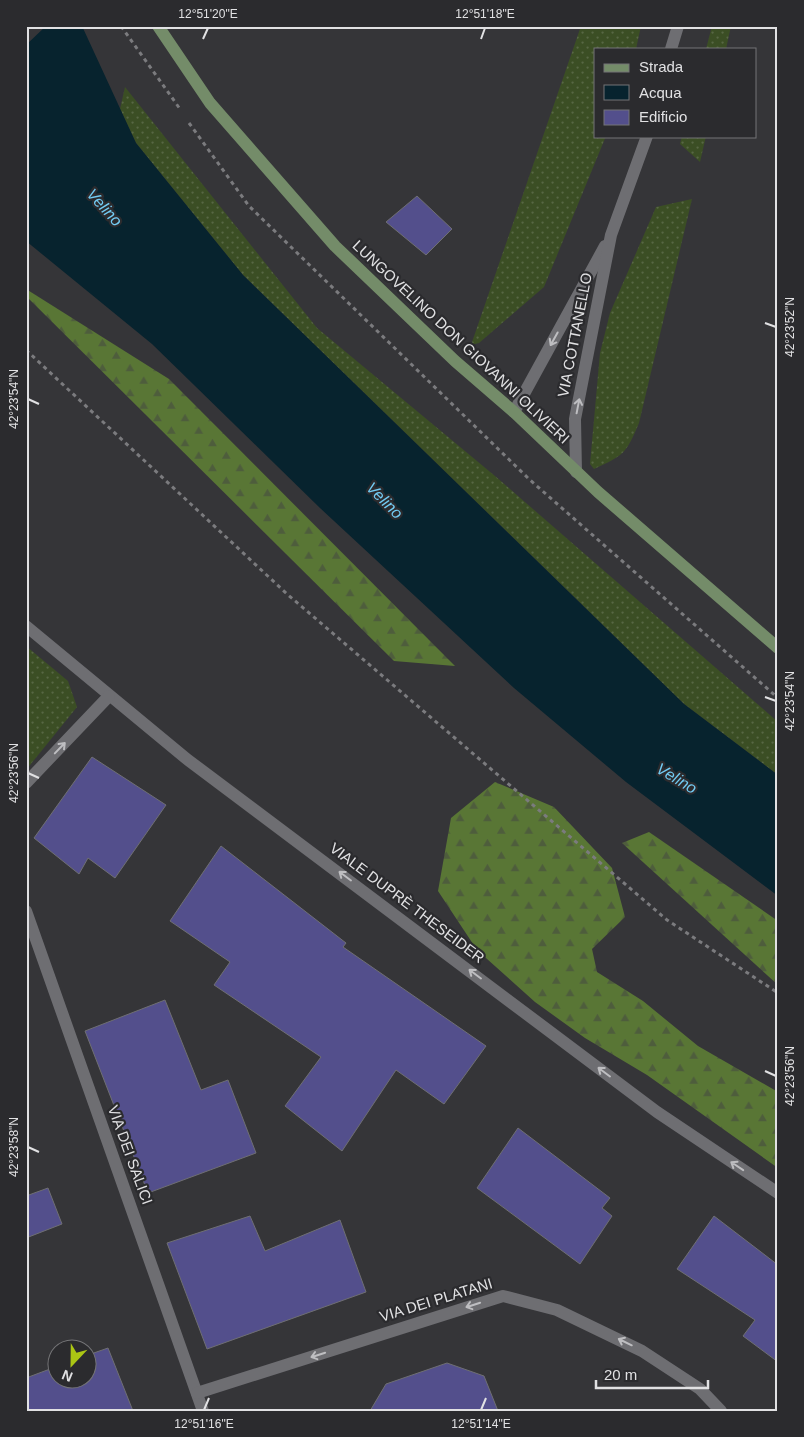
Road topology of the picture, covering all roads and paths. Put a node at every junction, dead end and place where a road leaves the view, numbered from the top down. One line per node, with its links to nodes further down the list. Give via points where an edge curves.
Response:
1 (158, 26): 7 (street, LUNGOVELINO DON GIOVANNI OLIVIERI, via 210,103 336,246 455,361)
2 (678, 26): 3 (street)
3 (671, 48)
4 (645, 138): 5 (street, VIA COTTANELLO)
5 (611, 235): 7 (street, VIA COTTANELLO, one-way to 7); 8 (street, VIA COTTANELLO, one-way to 5, via 575,419)
6 (26, 350): 14 (path, via 287,594 660,914)
7 (514, 412): 8 (street, LUNGOVELINO DON GIOVANNI OLIVIERI)
8 (576, 472): 10 (street, LUNGOVELINO DON GIOVANNI OLIVIERI)
9 (26, 626): 11 (street, VIALE DUPRÈ THESEIDER)
10 (778, 648)
11 (109, 696): 12 (street, one-way to 11); 15 (street, VIALE DUPRÈ THESEIDER, one-way to 11, via 657,1112 188,760)
12 (26, 783)
13 (26, 911): 16 (street, VIA DEI SALICI)
14 (778, 993)
15 (778, 1193)
16 (198, 1393): 17 (street, VIA DEI SALICI); 18 (street, VIA DEI PLATANI, one-way to 16, via 700,1389 642,1351 557,1310 503,1296)
17 (203, 1411)
18 (721, 1411)

